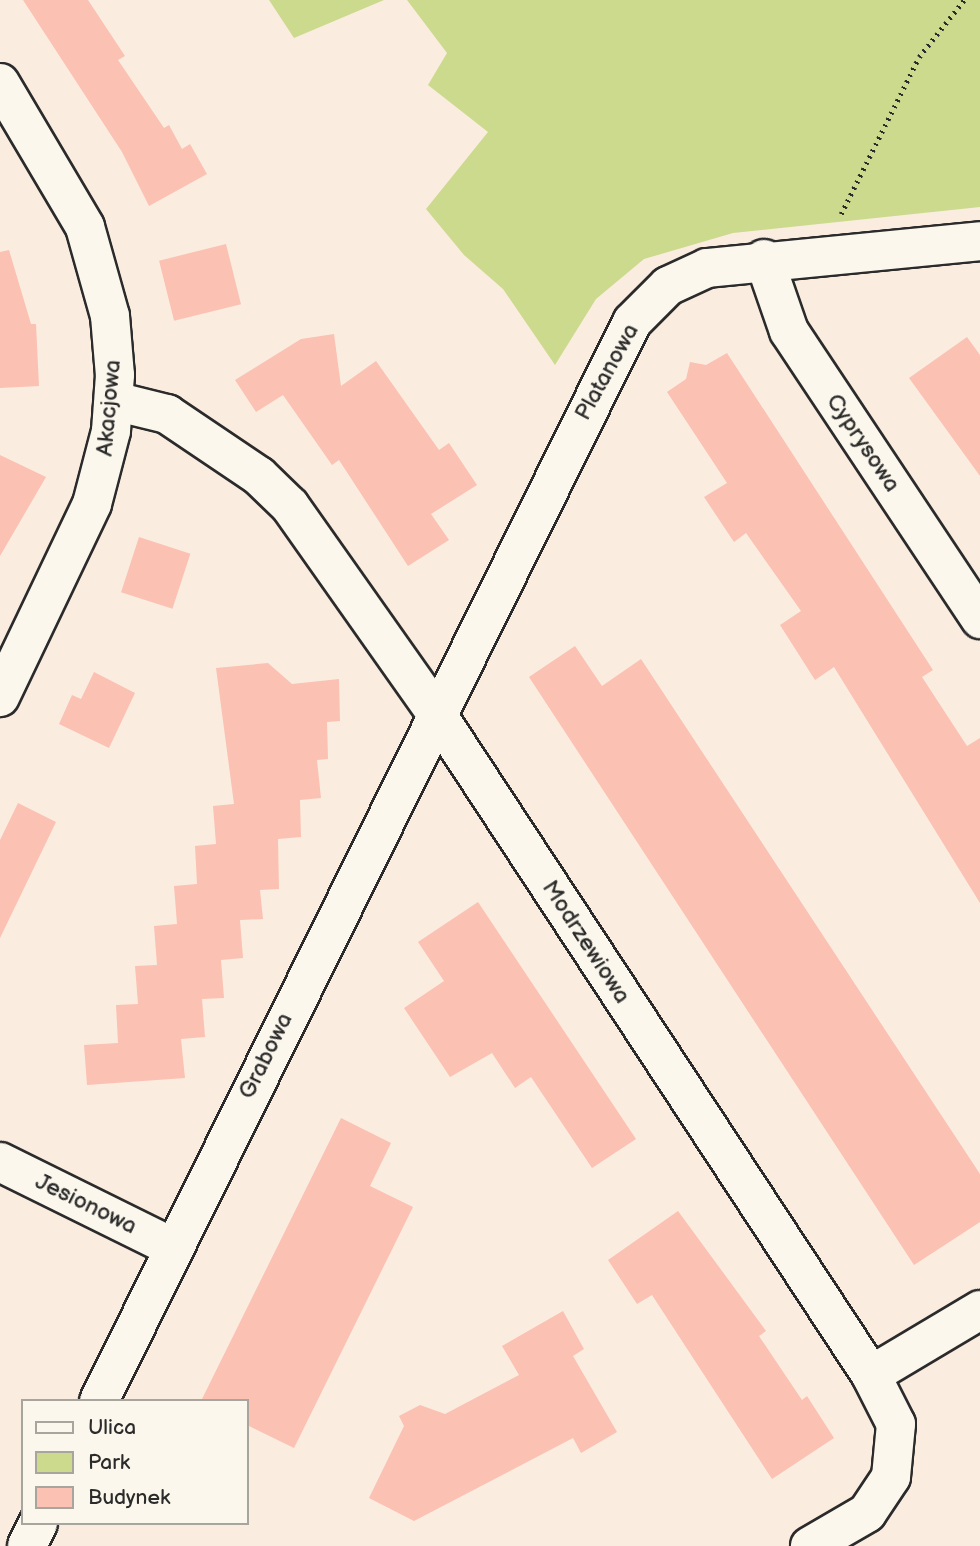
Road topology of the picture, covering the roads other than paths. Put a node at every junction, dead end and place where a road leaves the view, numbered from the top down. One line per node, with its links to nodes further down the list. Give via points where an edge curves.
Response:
1 (0, 83): 4 (street, Akacjowa, via 52,162 88,236 110,316)
2 (980, 241): 3 (street, Platanowa)
3 (764, 260): 5 (street, Cyprysowa, via 789,331); 7 (street, Platanowa, via 685,275 632,322)
4 (114, 401): 6 (street, Akacjowa, via 92,504); 7 (street, Modrzewiowa, via 167,414 274,488)
5 (980, 619)
6 (0, 697)
7 (436, 713): 9 (street, Grabowa); 11 (street, Modrzewiowa)
8 (0, 1162): 9 (street, Jesionowa)
9 (172, 1247): 12 (street, Grabowa)
10 (980, 1310): 11 (street)
11 (871, 1375): 15 (street, Modrzewiowa, via 896,1424 891,1477 867,1513)
12 (100, 1399)
13 (37, 1525): 14 (street)
14 (27, 1546)
15 (810, 1546)

